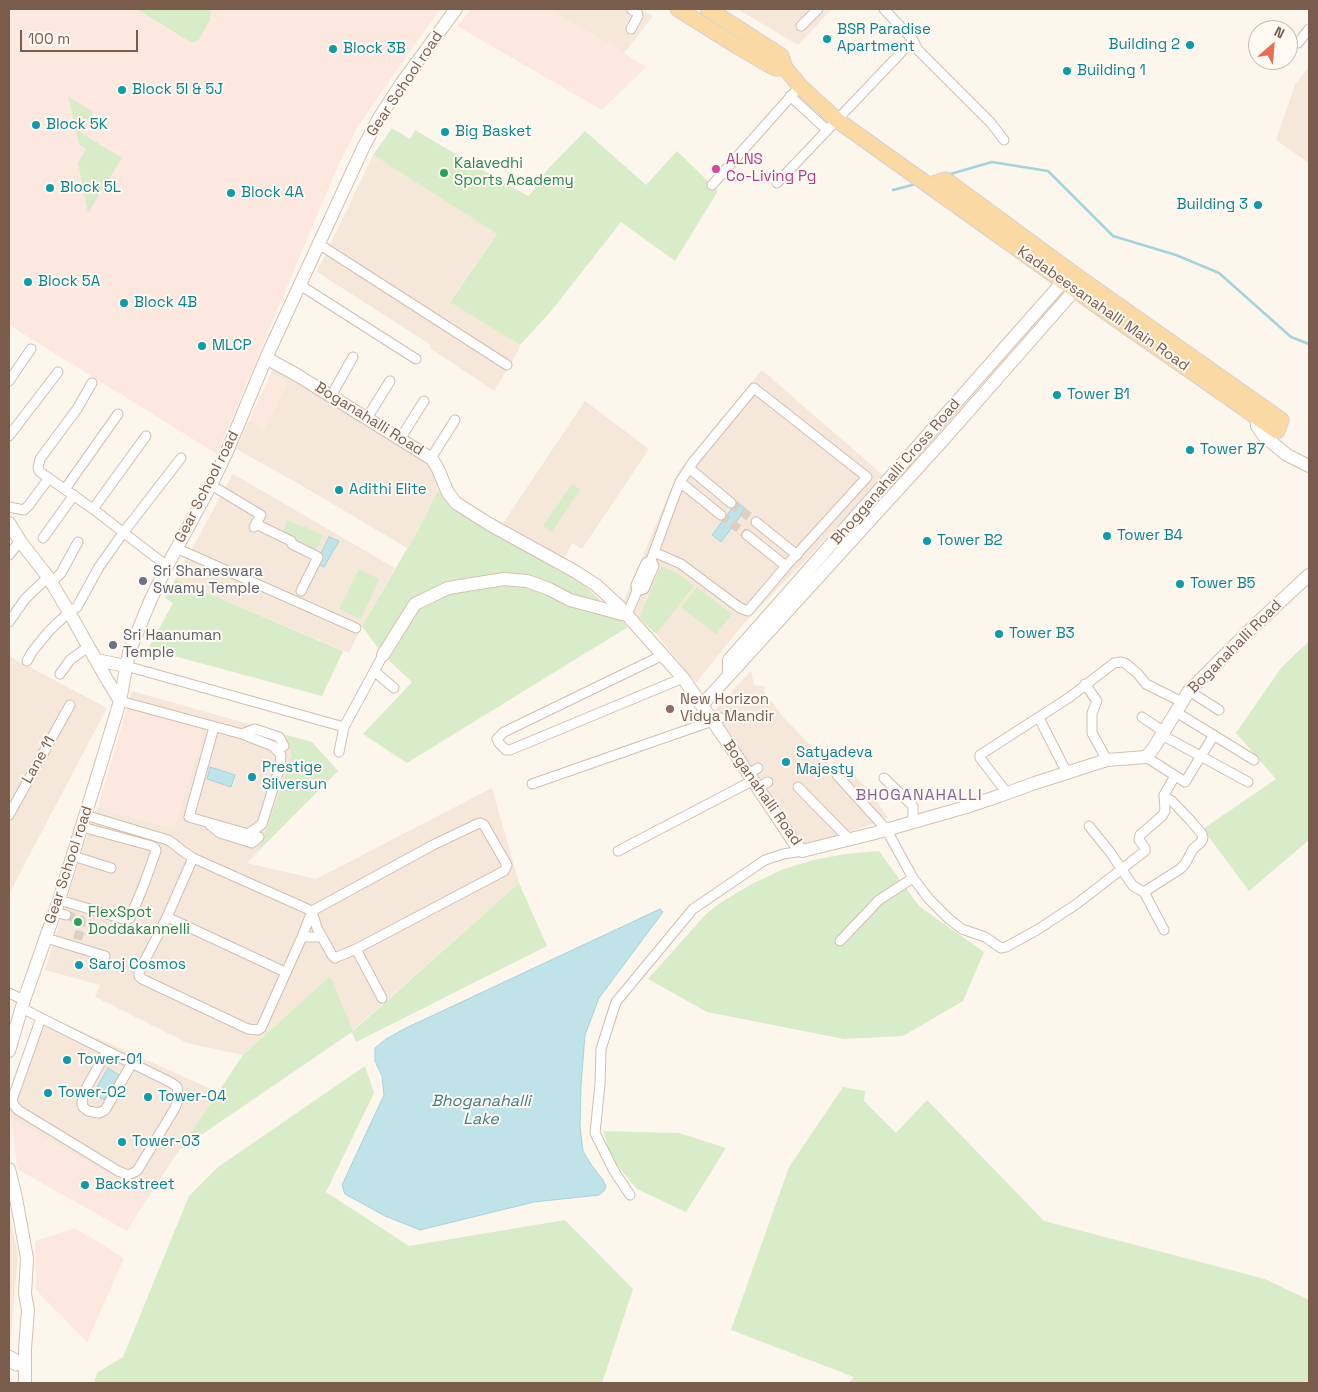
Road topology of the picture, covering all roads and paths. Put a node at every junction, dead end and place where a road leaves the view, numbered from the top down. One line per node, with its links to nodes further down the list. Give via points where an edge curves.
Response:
1 (456, 9): 19 (street, Gear School road, via 379,118)
2 (708, 9): 12 (main road, via 781,56)
3 (818, 9): 7 (street)
4 (884, 9): 10 (street)
5 (632, 10): 9 (street, via 638,16)
6 (681, 10): 12 (main road, via 775,68)
7 (801, 26)
8 (1309, 28): 11 (street)
9 (631, 29)
10 (912, 40): 14 (street); 15 (street)
11 (1298, 43)
12 (785, 68): 13 (main road, Kadabeesanahalli Main Road)
13 (795, 91): 14 (main road, Kadabeesanahalli Main Road); 17 (street)
14 (832, 125): 16 (street); 18 (main road, Kadabeesanahalli Main Road)
15 (1004, 140)
16 (777, 183)
17 (712, 185)
18 (929, 185): 20 (main road, Kadabeesanahalli Main Road); 20 (main road, Kadabeesanahalli Main Road, via 946,180)
19 (318, 245): 21 (street, Gear School road); 26 (street)
20 (1073, 281): 34 (main road, Kadabeesanahalli Main Road); 34 (main road, Kadabeesanahalli Main Road, via 1279,426); 37 (street, Bhogganahalli Cross Road); 41 (street, Bhogganahalli Cross Road)
21 (300, 285): 24 (street, Gear School road); 25 (street)
22 (31, 349): 28 (street)
23 (353, 357): 31 (street)
24 (266, 358): 31 (street, Boganahalli Road); 48 (street, Gear School road)
25 (416, 359)
26 (507, 365)
27 (58, 372): 38 (street)
28 (9, 381)
29 (390, 381): 35 (street)
30 (92, 383): 46 (street, via 40,459 38,468)
31 (331, 396): 35 (street, Boganahalli Road)
32 (424, 402): 40 (street)
33 (118, 414): 49 (street)
34 (1256, 416): 44 (street, via 1257,426 1264,436 1287,455)
35 (367, 418): 40 (street, Boganahalli Road)
36 (455, 420): 43 (street)
37 (934, 429): 41 (street); 83 (street, Bhogganahalli Cross Road, via 729,660)
38 (9, 436)
39 (146, 436): 53 (street)
40 (400, 439): 43 (street, Boganahalli Road)
41 (944, 439): 83 (street, Bhogganahalli Cross Road)
42 (181, 458): 57 (street)
43 (431, 458): 72 (street, Boganahalli Road, via 448,494 456,503 583,576)
44 (1309, 466)
45 (689, 468): 47 (street); 51 (street); 63 (street, via 754,388 867,477)
46 (49, 478): 49 (street); 52 (street, via 24,510)
47 (680, 482): 54 (street); 65 (street)
48 (211, 485): 62 (street, Gear School road); 70 (street, via 261,515 255,526 318,556)
49 (65, 488): 50 (street)
50 (74, 495): 53 (street); 59 (street)
51 (731, 502)
52 (9, 507)
53 (93, 509): 57 (street)
54 (721, 515)
55 (756, 522): 63 (street)
56 (9, 523): 60 (street)
57 (123, 533): 66 (street); 71 (street, via 77,607)
58 (747, 535): 67 (street)
59 (43, 538)
60 (20, 541): 64 (street); 69 (street)
61 (78, 542): 69 (street, via 61,572)
62 (176, 548): 66 (street, Gear School road); 74 (street)
63 (797, 554): 67 (street)
64 (9, 555)
65 (653, 556): 67 (street, via 681,564 748,611); 72 (street, via 654,566 644,589 637,591)
66 (167, 566): 80 (street, Gear School road, via 129,652)
67 (786, 566)
68 (1309, 575): 88 (street, Boganahalli Road, via 1224,655)
69 (50, 580): 71 (street); 73 (street, via 25,599)
70 (301, 591)
71 (69, 612): 75 (street); 79 (street, via 49,631)
72 (627, 615): 76 (street, via 570,600 527,581 504,580 448,588 415,604); 77 (street, Boganahalli Road)
73 (9, 622)
74 (356, 628)
75 (88, 647): 78 (street); 82 (street, via 70,660)
76 (383, 655): 81 (street)
77 (663, 656): 84 (street, Boganahalli Road); 84 (street, via 504,732 497,739 499,743 510,750)
78 (96, 660): 80 (street); 87 (street)
79 (27, 661)
80 (126, 666): 87 (street, Gear School road); 96 (street)
81 (374, 671): 86 (street); 96 (street)
82 (60, 674)
83 (729, 675): 90 (street, Bhogganahalli Cross Road)
84 (683, 678): 90 (street, Boganahalli Road)
85 (1085, 684): 88 (street, via 1114,663 1121,662 1146,684); 93 (street); 104 (street, via 1097,701 1092,713 1092,732)
86 (394, 688)
87 (120, 701): 95 (street); 117 (street, Gear School road)
88 (1182, 702): 91 (street); 97 (street, Boganahalli Road); 99 (street)
89 (70, 705): 116 (street, Lane 11)
90 (702, 705): 94 (street, Boganahalli Road)
91 (1219, 710)
92 (1142, 717): 97 (street)
93 (1039, 718): 106 (street); 114 (street, via 980,755)
94 (717, 720): 110 (street, Boganahalli Road); 112 (street)
95 (214, 727): 98 (street); 119 (street, via 189,817)
96 (344, 727): 101 (street)
97 (1163, 733): 102 (street); 103 (street, Boganahalli Road)
98 (242, 734): 100 (street, via 254,730 279,737); 119 (street, via 273,746 281,755 262,824 248,834)
99 (1214, 735): 102 (street); 105 (street)
100 (284, 746)
101 (339, 752)
102 (1202, 756): 108 (street, via 1185,782); 111 (street)
103 (1146, 757): 104 (street, Boganahalli Road); 108 (street)
104 (1107, 760): 106 (street, Boganahalli Road)
105 (1254, 760)
106 (1067, 772): 114 (street, Boganahalli Road)
107 (837, 776): 121 (street)
108 (1175, 776): 115 (street)
109 (884, 778): 118 (street, via 913,806)
110 (757, 779): 124 (street, Boganahalli Road); 125 (street)
111 (1248, 782)
112 (532, 784)
113 (798, 787): 123 (street)
114 (1007, 793): 118 (street, Boganahalli Road)
115 (1164, 797): 129 (street, via 1162,816 1139,837 1145,851); 131 (street, via 1172,801 1203,838 1180,869)
116 (9, 815)
117 (84, 821): 126 (street, Gear School road); 127 (street, via 168,840); 132 (street, via 156,850 127,920)
118 (913, 821): 121 (street, Boganahalli Road)
119 (208, 823): 122 (street, via 220,833 252,842)
120 (1089, 826): 129 (street)
121 (886, 829): 123 (street, Boganahalli Road); 130 (street)
122 (259, 837)
123 (849, 839): 124 (street, Boganahalli Road)
124 (802, 850): 153 (street, via 765,860 693,910 616,1002 601,1049 595,1133)
125 (618, 851)
126 (72, 856): 128 (street); 132 (street, Gear School road)
127 (193, 858): 133 (street); 134 (street)
128 (111, 868)
129 (1121, 869): 130 (street, via 1078,903 1006,948 962,929 929,898); 131 (street, via 1133,886)
130 (914, 878): 139 (street, via 880,900)
131 (1144, 892): 135 (street)
132 (59, 900): 138 (street, Gear School road, via 61,914)
133 (312, 911): 136 (street); 137 (street); 140 (street, via 432,845 477,824 484,825 507,865 504,871)
134 (167, 917): 142 (street); 142 (street, via 139,976 183,1003 250,1030 258,1030)
135 (1164, 930)
136 (302, 937): 137 (street); 142 (street)
137 (321, 937): 140 (street, via 335,958)
138 (46, 938): 141 (street); 145 (street, Gear School road)
139 (840, 941)
140 (356, 949): 144 (street)
141 (105, 956)
142 (286, 972)
143 (9, 993): 145 (street)
144 (382, 998)
145 (23, 1004): 146 (street); 148 (street, Gear School road)
146 (41, 1018): 147 (street); 151 (street)
147 (107, 1051): 149 (street); 149 (street, via 84,1094 82,1104 88,1111 99,1113 105,1110)
148 (9, 1052)
149 (132, 1063): 151 (street, via 172,1083 177,1087 179,1098 137,1171 128,1174 18,1110 12,1100)
150 (9, 1080): 151 (street)
151 (18, 1084)
152 (9, 1169): 154 (street, via 27,1258)
153 (630, 1195)
154 (26, 1294): 155 (street, via 20,1307); 155 (street, via 25,1348)
155 (17, 1371)

